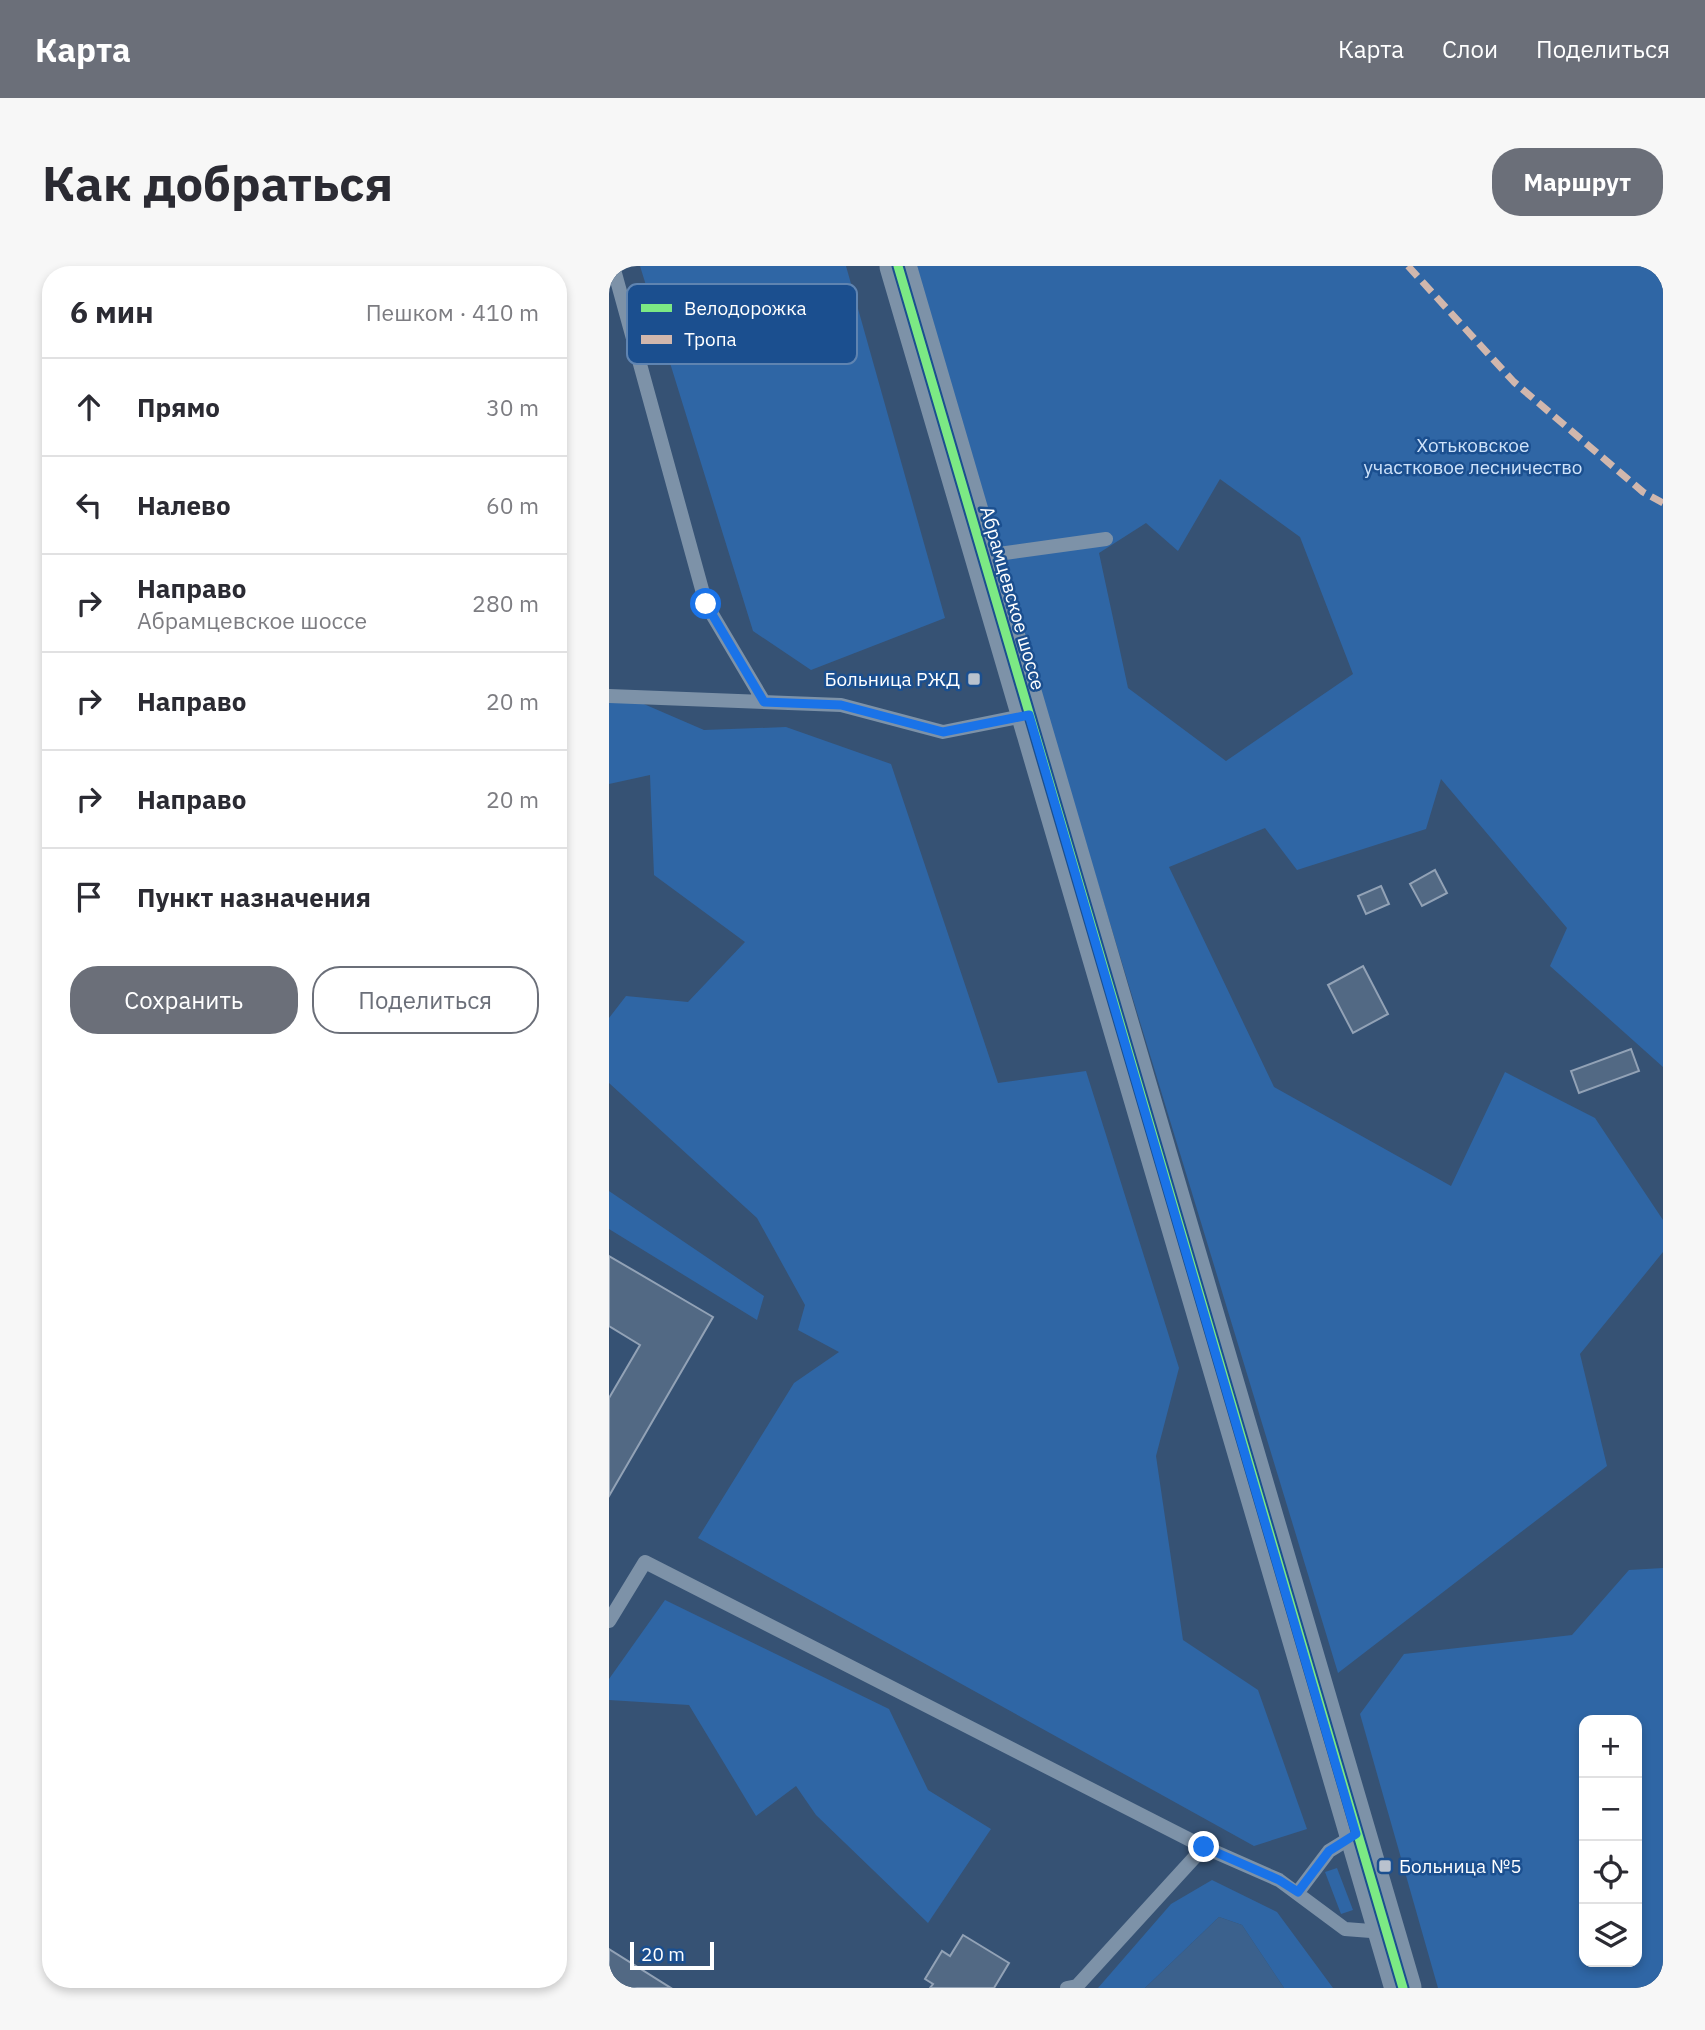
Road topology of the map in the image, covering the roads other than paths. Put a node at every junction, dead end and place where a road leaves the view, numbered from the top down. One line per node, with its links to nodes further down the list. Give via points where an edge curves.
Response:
1 (613, 266): 3 (lane)
2 (898, 266): 6 (street, Абрамцевское шоссе)
3 (627, 317)
4 (640, 364): 8 (lane, via 706,604)
5 (1105, 539): 6 (lane)
6 (983, 557): 9 (street, Абрамцевское шоссе)
7 (609, 696): 8 (lane)
8 (764, 702): 9 (lane, via 841,705 943,732)
9 (1029, 715): 11 (street, Абрамцевское шоссе)
10 (609, 1621): 12 (lane, via 645,1562)
11 (1356, 1834): 13 (lane, via 1329,1851); 14 (street, Абрамцевское шоссе)
12 (1204, 1847): 13 (lane); 15 (lane, via 1077,1986)
13 (1298, 1892): 14 (lane, via 1345,1928)
14 (1385, 1932): 16 (street, Абрамцевское шоссе)
15 (1067, 1988)
16 (1403, 1988)

